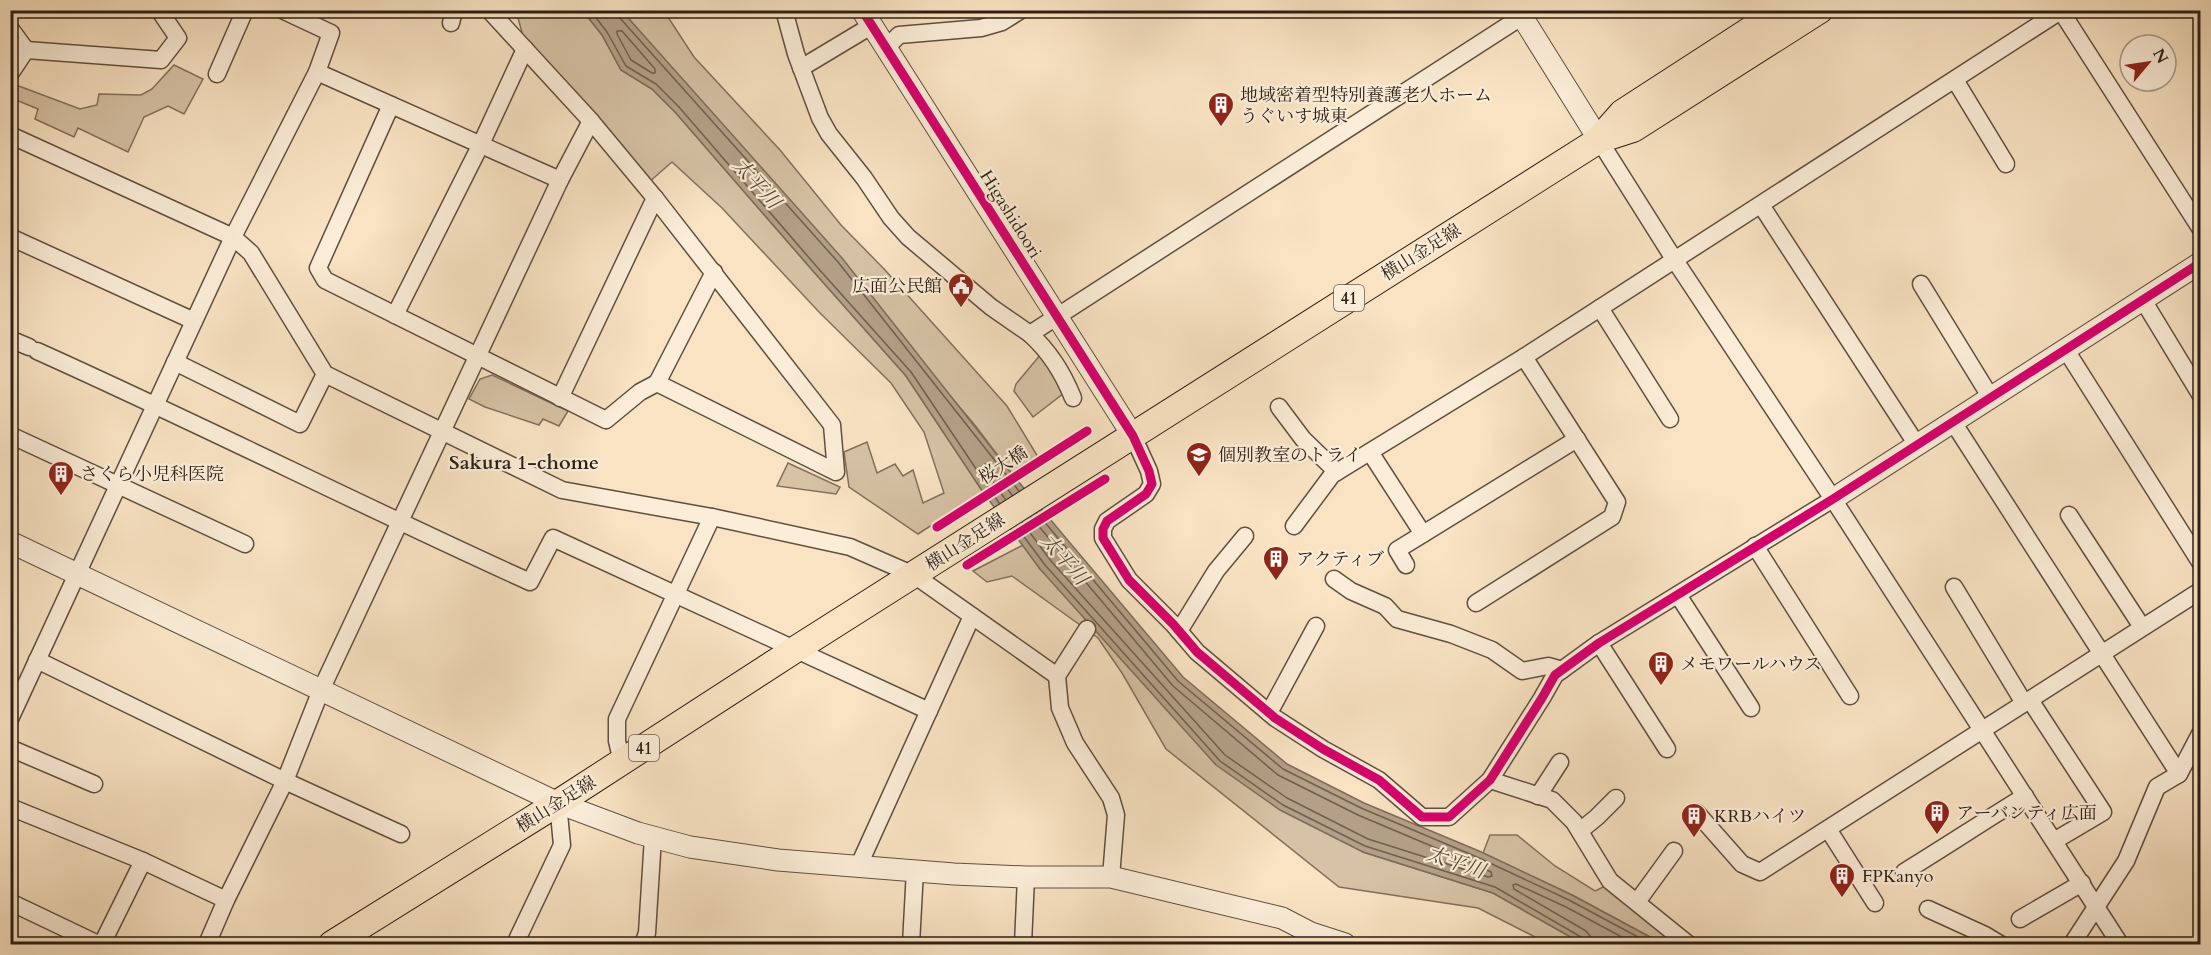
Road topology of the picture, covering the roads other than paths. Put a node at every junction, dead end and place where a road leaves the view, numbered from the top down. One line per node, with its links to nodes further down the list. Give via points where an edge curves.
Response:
1 (159, 10): 15 (street, via 178,38 161,60)
2 (245, 10): 19 (street)
3 (282, 10): 17 (street, via 331,33)
4 (489, 10): 14 (street)
5 (784, 10): 16 (street)
6 (1021, 10): 13 (street, via 1002,22 981,28 899,35)
7 (1781, 10): 24 (main road, 横山金足線 / 41, via 1622,114)
8 (1820, 10): 24 (main road, 横山金足線 / 41, via 1633,129)
9 (2062, 11): 20 (street); 30 (street)
10 (1524, 13): 24 (street); 40 (street)
11 (869, 16): 13 (street, Higashidoori); 16 (street)
12 (10, 28): 15 (street)
13 (886, 48): 40 (street, Higashidoori)
14 (525, 49): 22 (street); 25 (street)
15 (26, 50): 18 (street)
16 (801, 68): 42 (street, via 829,134 891,218 986,303)
17 (317, 72): 21 (street); 32 (street)
18 (10, 74)
19 (217, 74)
20 (1955, 80): 26 (street); 29 (street)
21 (391, 105): 25 (street); 39 (street, via 318,268 325,280)
22 (591, 122): 27 (street); 28 (street)
23 (10, 135): 32 (street)
24 (1599, 140): 33 (street); 60 (main road, 横山金足線 / 41)
25 (481, 144): 27 (street); 39 (street)
26 (2006, 164)
27 (560, 180): 45 (street)
28 (655, 198): 35 (street); 51 (street)
29 (1761, 205): 33 (street); 62 (street)
30 (2200, 228)
31 (10, 237): 41 (street)
32 (233, 237): 41 (street); 48 (street, via 251,253)
33 (1674, 259): 38 (street); 66 (street)
34 (2200, 263): 37 (street)
35 (714, 272): 49 (street); 49 (street, via 832,424 836,472)
36 (1921, 284): 53 (street)
37 (2143, 300): 44 (street); 50 (street)
38 (1600, 308): 46 (street); 56 (street)
39 (395, 315): 45 (street)
40 (1057, 316): 42 (street); 60 (street, Higashidoori)
41 (194, 321): 47 (street)
42 (1030, 334): 52 (street, via 1048,351)
43 (10, 339): 54 (street)
44 (2066, 350): 53 (street); 76 (street)
45 (477, 356): 51 (street); 58 (street)
46 (1524, 357): 61 (street); 63 (street)
47 (175, 362): 48 (street, via 300,424); 54 (street)
48 (325, 375): 58 (street)
49 (657, 383): 51 (street, via 606,420)
50 (2200, 394)
51 (560, 398)
52 (1073, 398)
53 (1991, 398): 57 (street)
54 (156, 404): 65 (street); 69 (street)
55 (1280, 407): 64 (street, via 1303,439)
56 (1670, 418)
57 (1953, 422): 62 (street); 93 (street)
58 (443, 431): 68 (street, via 562,489); 69 (street)
59 (10, 435): 65 (street)
60 (1133, 436): 79 (main road, 横山金足線 / 41); 90 (street, via 1152,484 1146,494 1107,521 1103,538 1129,580)
61 (1577, 439): 71 (street); 85 (street, via 1617,502 1612,517)
62 (1917, 445): 66 (street)
63 (1370, 452): 64 (street); 71 (street)
64 (1337, 472): 70 (street)
65 (119, 486): 74 (street); 78 (street)
66 (1833, 499): 75 (street); 104 (street)
67 (2069, 515): 88 (street)
68 (712, 517): 79 (street, via 850,547); 83 (street)
69 (399, 523): 83 (street, via 530,582 553,538); 97 (street)
70 (1294, 526)
71 (1423, 534): 77 (street, via 1397,550)
72 (1245, 536): 90 (street, via 1216,571)
73 (10, 542): 78 (street)
74 (245, 544)
75 (1755, 546): 84 (street); 98 (street)
76 (2200, 562)
77 (1406, 565)
78 (78, 574): 94 (street); 97 (street)
79 (914, 575): 86 (street); 92 (main road, 横山金足線 / 41)
80 (1334, 579): 95 (street, via 1385,606 1397,619 1492,650 1522,671 1548,666)
81 (1954, 587): 99 (street)
82 (2200, 591): 88 (street)
83 (677, 595): 92 (street); 108 (street, via 617,719 616,741)
84 (1678, 595): 91 (street); 100 (street)
85 (1476, 603)
86 (972, 616): 96 (street); 101 (street)
87 (1316, 626): 102 (street)
88 (2142, 627): 93 (street)
89 (1087, 629): 96 (street)
90 (1179, 631): 102 (street, via 1197,652)
91 (1599, 644): 95 (street); 107 (street)
92 (796, 649): 101 (street); 108 (main road, 横山金足線 / 41)
93 (2102, 655): 99 (street); 110 (street)
94 (37, 660): 103 (street); 112 (street)
95 (1562, 670): 111 (street, via 1555,675)
96 (1057, 676): 131 (street, via 1060,708 1075,743 1111,798 1116,815)
97 (321, 690): 112 (street); 117 (street)
98 (1851, 696)
99 (2027, 701): 104 (street); 124 (street, via 2103,812)
100 (1751, 708)
101 (929, 711): 127 (street)
102 (1269, 713): 111 (street, via 1379,780 1422,817 1449,817)
103 (10, 719)
104 (1982, 730): 115 (street); 120 (street)
105 (2200, 734): 110 (street)
106 (10, 748): 113 (street)
107 (1667, 749)
108 (622, 762): 117 (main road, 横山金足線 / 41)
109 (1560, 762): 114 (street)
110 (2179, 774): 137 (street, via 2157,787 2126,861)
111 (1490, 780): 114 (street)
112 (285, 781): 122 (street); 133 (street)
113 (94, 784)
114 (1538, 796): 121 (street, via 1551,800)
115 (2025, 796): 124 (street); 129 (street)
116 (1616, 798): 121 (street)
117 (558, 803): 123 (street); 144 (main road, 横山金足線 / 41); 145 (street, via 562,845)
118 (10, 807): 126 (street)
119 (1696, 813): 120 (street, via 1742,864 1760,872)
120 (1828, 829): 136 (street)
121 (1580, 831): 135 (street, via 1610,880)
122 (401, 834)
123 (653, 837): 127 (street, via 690,847 778,860); 146 (street)
124 (2054, 841): 132 (street)
125 (1674, 851): 135 (street)
126 (143, 861): 133 (street); 142 (street)
127 (859, 865): 128 (street)
128 (915, 870): 130 (street); 147 (street)
129 (1904, 872)
130 (1026, 877): 131 (street); 148 (street)
131 (1111, 877): 149 (street, via 1282,918)
132 (2082, 883): 137 (street); 139 (street)
133 (226, 900): 143 (street)
134 (10, 902): 141 (street)
135 (1636, 902): 150 (street)
136 (1875, 903)
137 (2097, 907): 152 (street); 153 (street)
138 (1928, 909): 140 (street)
139 (2020, 919)
140 (1968, 937): 151 (street)
141 (98, 945)
142 (102, 945)
143 (207, 945)
144 (332, 945)
145 (515, 945)
146 (643, 945)
147 (911, 945)
148 (1023, 945)
149 (1345, 945)
150 (1688, 945)
151 (2000, 945)
152 (2072, 945)
153 (2120, 945)

